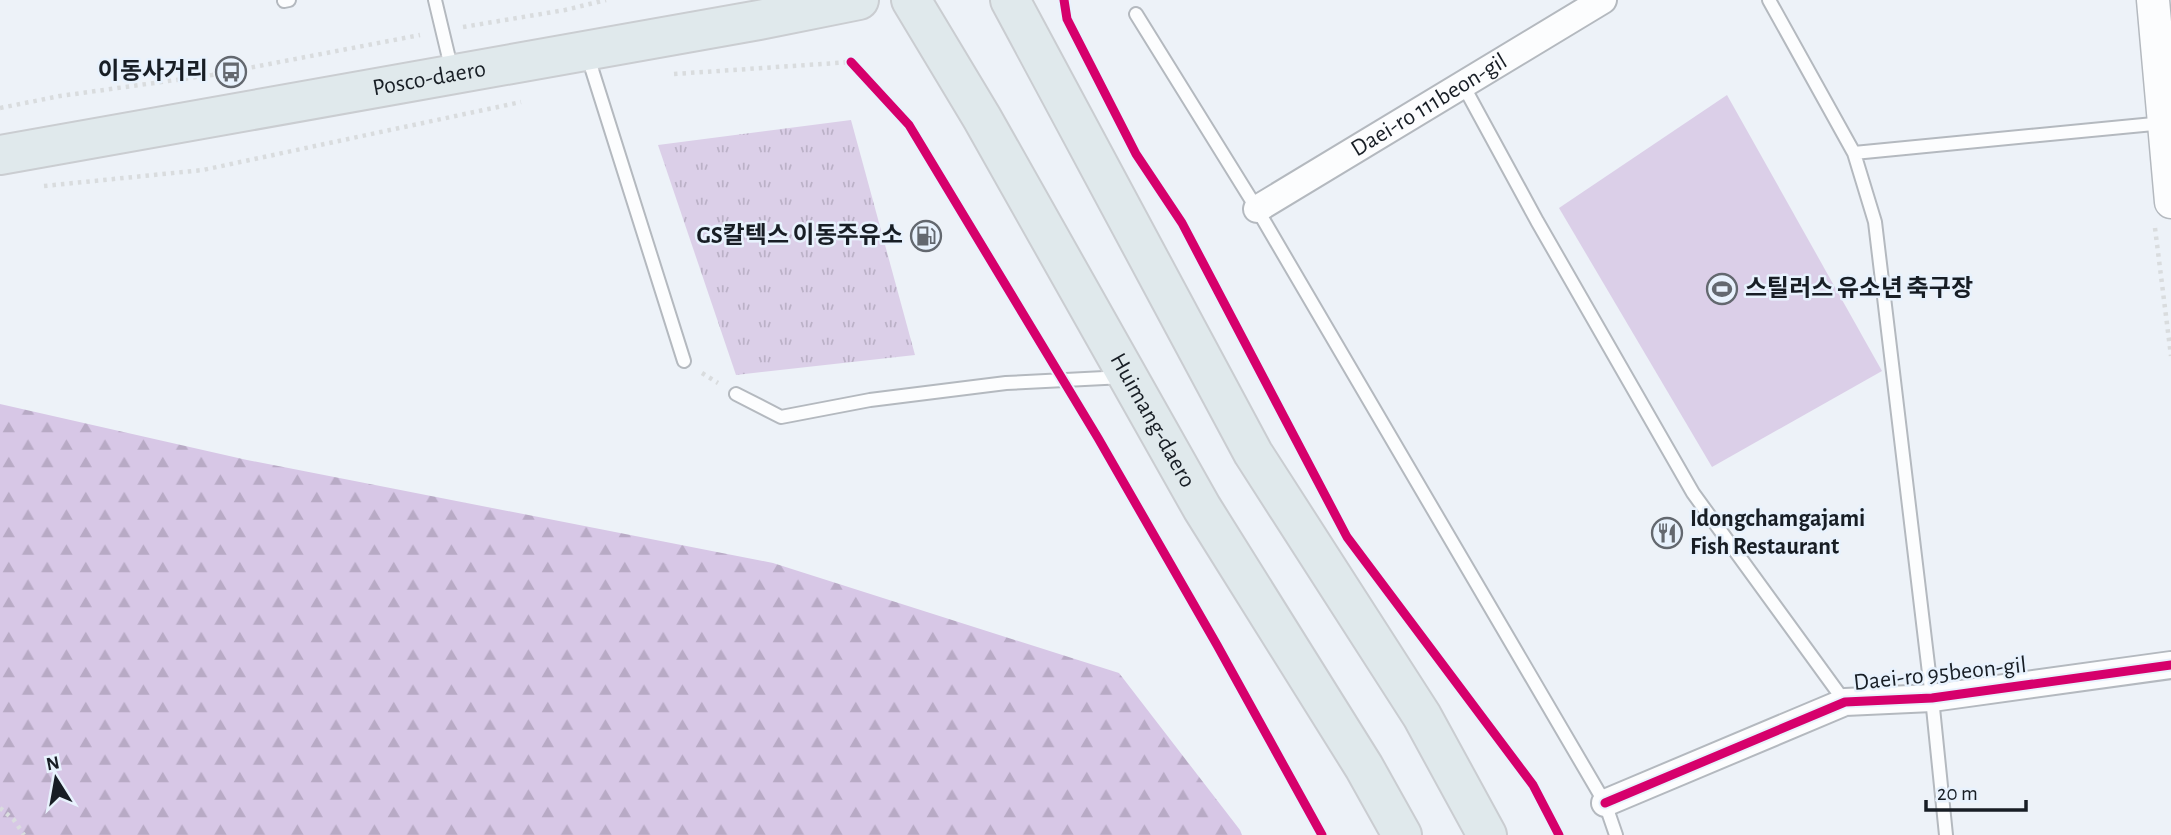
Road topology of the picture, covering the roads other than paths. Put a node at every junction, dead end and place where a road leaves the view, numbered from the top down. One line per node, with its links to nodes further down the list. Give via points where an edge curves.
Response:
1 (435, 0): 10 (lane)
2 (859, 0): 9 (main road, Posco-daero)
3 (911, 0): 18 (main road, Huimang-daero)
4 (1010, 0): 25 (main road, via 1253,453 1422,716)
5 (1603, 0): 11 (street, Daei-ro 111beon-gil)
6 (1769, 0): 13 (lane)
7 (2153, 0): 12 (street)
8 (1136, 14): 15 (lane)
9 (586, 51): 10 (main road, Posco-daero); 17 (lane)
10 (453, 74): 14 (main road, Posco-daero)
11 (1463, 85): 15 (street, Daei-ro 111beon-gil); 22 (lane, via 1693,493)
12 (2164, 123): 13 (lane); 16 (street)
13 (1854, 153): 21 (lane, via 1875,222)
14 (0, 155)
15 (1257, 209): 23 (lane)
16 (2163, 212)
17 (684, 361)
18 (1128, 377): 19 (lane, via 992,385 781,417); 24 (main road, Huimang-daero, via 1202,508)
19 (736, 394)
20 (2171, 665): 21 (street, Daei-ro 95beon-gil)
21 (1932, 698): 22 (street, Daei-ro 95beon-gil); 27 (lane)
22 (1845, 702): 23 (street, Daei-ro 95beon-gil)
23 (1605, 803): 26 (lane)
24 (1402, 835)
25 (1487, 835)
26 (1616, 835)
27 (1946, 835)

